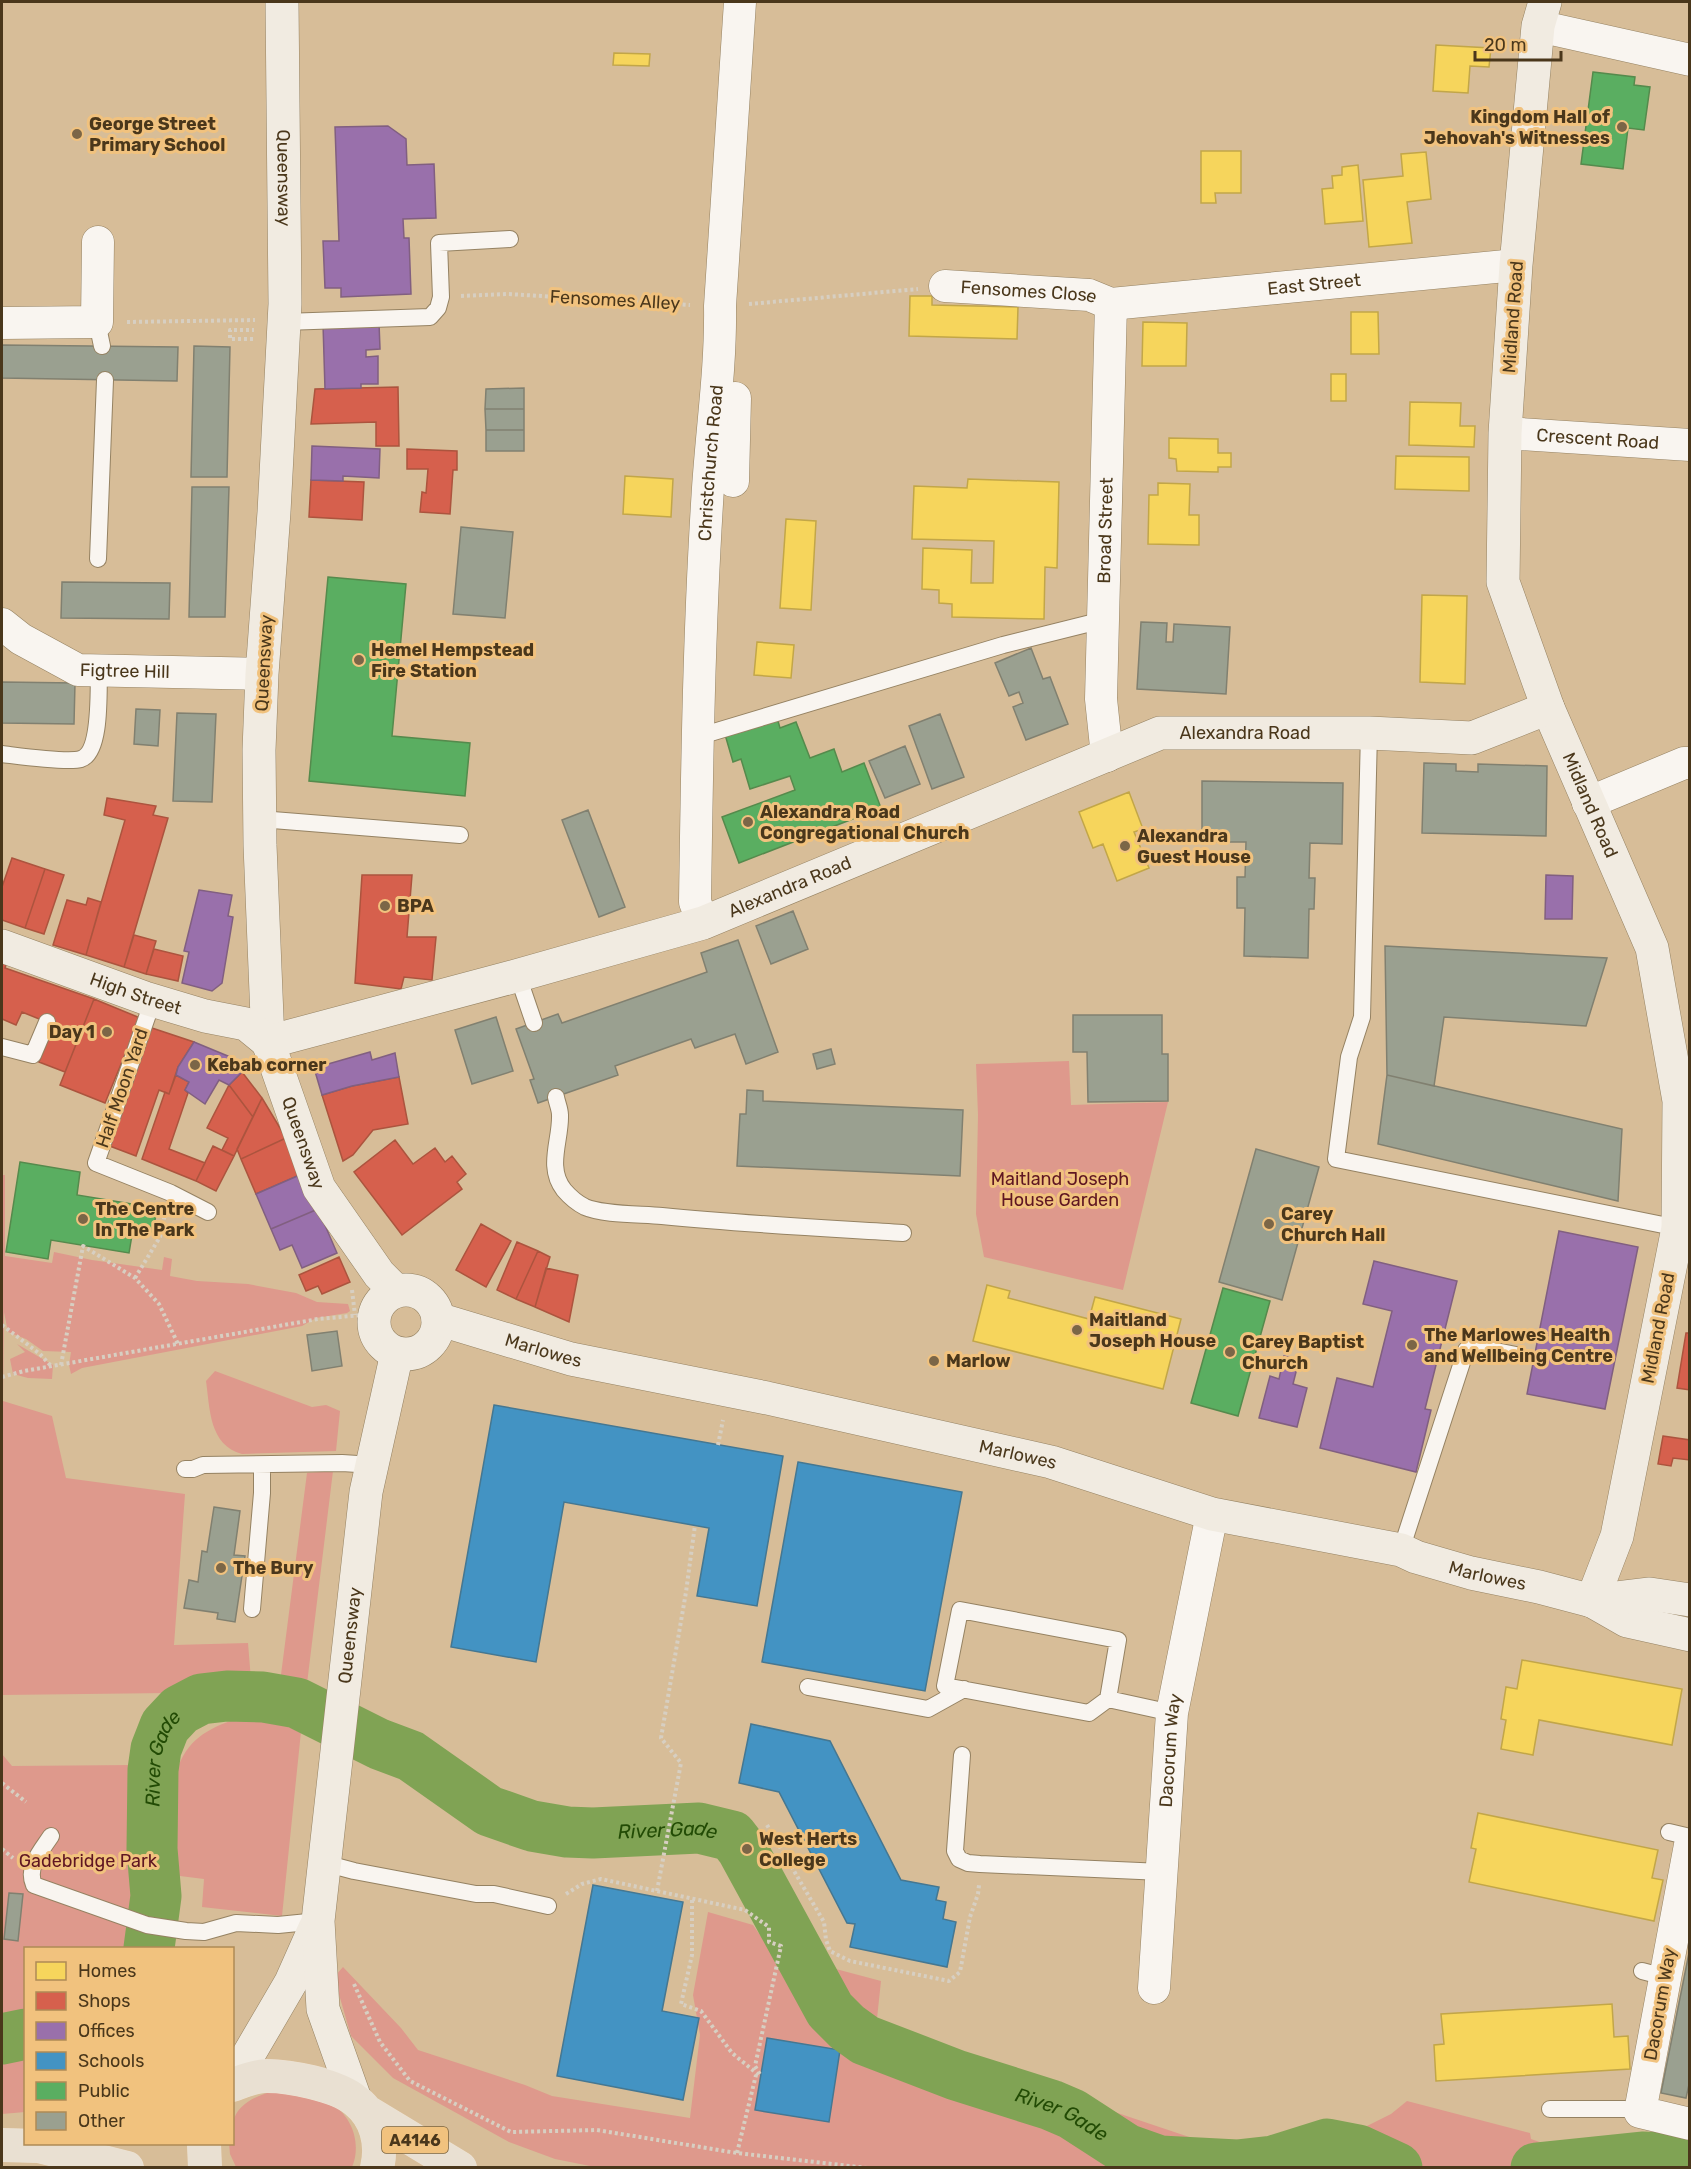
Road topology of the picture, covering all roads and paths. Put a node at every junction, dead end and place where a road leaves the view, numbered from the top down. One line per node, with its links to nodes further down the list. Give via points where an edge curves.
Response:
1 (282, 2): 13 (street, Queensway)
2 (740, 2): 11 (street, Christchurch Road)
3 (1541, 14): 4 (street); 7 (street, Midland Road)
4 (1689, 60)
5 (510, 239): 9 (lane, via 439,243)
6 (98, 242): 14 (street)
7 (1516, 265): 10 (street, East Street); 17 (street, Midland Road)
8 (945, 286): 10 (street, Fensomes Close, via 1089,295); 11 (path, Fensomes Alley)
9 (441, 297): 11 (path, Fensomes Alley, via 508,294); 13 (lane, via 430,317)
10 (1111, 304): 21 (street, Broad Street)
11 (720, 320): 19 (street, via 736,334); 27 (street, Christchurch Road)
12 (2, 322): 14 (street)
13 (284, 322): 24 (street, Queensway)
14 (99, 334): 15 (path, via 256,320 256,330 230,330 230,339)
15 (253, 339)
16 (105, 380): 20 (lane)
17 (1505, 433): 18 (street, Crescent Road); 25 (street, Midland Road, via 1503,582)
18 (1689, 445)
19 (733, 481)
20 (98, 559)
21 (1103, 620): 27 (lane, via 1003,645); 29 (street, Broad Street, via 1101,699)
22 (2, 624): 23 (street, Figtree Hill, via 78,670)
23 (99, 670): 24 (street, Figtree Hill); 28 (lane, via 92,751 83,758 68,759)
24 (262, 674): 32 (street, Queensway)
25 (1548, 708): 26 (street, Alexandra Road, via 1472,738); 31 (street, Midland Road)
26 (1369, 733): 29 (street, Alexandra Road, via 1160,733); 47 (lane, via 1362,1017 1349,1058 1336,1159)
27 (697, 737): 34 (street, Christchurch Road, via 695,902)
28 (2, 754)
29 (1107, 756): 34 (street, Alexandra Road)
30 (1689, 763): 31 (street)
31 (1588, 803): 43 (street, Midland Road, via 1652,948)
32 (260, 819): 33 (lane); 40 (street, Queensway)
33 (460, 835)
34 (703, 923): 36 (street, Alexandra Road)
35 (2, 946): 37 (street, High Street, via 64,979)
36 (518, 976): 39 (lane); 40 (street, Alexandra Road)
37 (153, 1000): 40 (street, High Street, via 246,1024); 44 (lane, Half Moon Yard, via 96,1163)
38 (47, 1022): 41 (lane, via 33,1055)
39 (534, 1023)
40 (268, 1042): 49 (street, Queensway, via 319,1188 379,1274)
41 (2, 1047)
42 (556, 1097): 46 (lane, via 560,1113 557,1176 563,1188 586,1207 722,1222)
43 (1684, 1100): 47 (street, Midland Road)
44 (171, 1193): 45 (lane, Half Moon Yard); 48 (path, via 160,1238)
45 (208, 1212)
46 (903, 1233)
47 (1680, 1246): 65 (street, Midland Road, via 1617,1536)
48 (135, 1278): 52 (path, via 159,1304); 55 (path, via 83,1246)
49 (385, 1302): 50 (street, via 415,1291 431,1302); 52 (path, via 318,1319); 53 (street, via 373,1322 378,1338)
50 (438, 1319): 53 (street, via 434,1336 423,1349); 61 (street, Marlowes, via 571,1359 1051,1462)
51 (2, 1325): 56 (path)
52 (178, 1344): 55 (path)
53 (397, 1353): 59 (street, Queensway)
54 (1516, 1354): 63 (lane, via 1471,1346 1466,1350)
55 (61, 1365): 56 (path)
56 (52, 1366): 57 (path)
57 (2, 1377)
58 (262, 1465): 59 (lane); 60 (lane, via 203,1464); 66 (lane)
59 (373, 1465): 79 (street, Queensway, via 366,1492)
60 (185, 1469)
61 (1212, 1514): 63 (street, Marlowes); 71 (street, Dacorum Way)
62 (695, 1525): 82 (path, via 661,1738 681,1763)
63 (1401, 1550): 65 (street, Marlowes, via 1471,1573)
64 (1689, 1600): 65 (street, Marlowes, via 1650,1594)
65 (1592, 1601): 67 (street, Marlowes, via 1627,1621)
66 (252, 1609)
67 (1689, 1635)
68 (808, 1687): 69 (lane, via 928,1709)
69 (964, 1689): 70 (lane, via 1089,1713); 70 (lane, via 945,1686 960,1610 1118,1640)
70 (1108, 1699): 71 (lane)
71 (1172, 1713): 81 (street, Dacorum Way)
72 (962, 1755): 80 (lane, via 955,1851 959,1859)
73 (2, 1783): 74 (path)
74 (26, 1802)
75 (767, 1825): 80 (path, via 824,1922 830,1951 850,1961 949,1981 960,1972 978,1894)
76 (51, 1836): 85 (lane, via 34,1862 34,1885 154,1926 204,1932 236,1923)
77 (1689, 1836): 78 (lane)
78 (1679, 1839): 93 (street, Dacorum Way)
79 (324, 1863): 84 (lane); 85 (street, Queensway)
80 (980, 1864): 81 (lane)
81 (1162, 1872): 87 (street, Dacorum Way)
82 (657, 1891): 83 (path); 84 (path, via 601,1879 582,1884)
83 (692, 1900): 88 (path, via 692,1955 681,2004 701,2011 732,2053); 88 (path, via 746,1910 769,1926 769,1942 781,1946 755,2066 761,2076)
84 (548, 1906)
85 (318, 1922): 89 (street, Queensway, via 291,1982); 91 (street, Queensway, via 323,2009)
86 (353, 1981): 98 (path, via 380,2042 410,2081 511,2132 597,2130)
87 (1154, 1988)
88 (756, 2075): 98 (path)
89 (234, 2081)
90 (234, 2083): 91 (main road, via 264,2076 286,2078 331,2088)
91 (362, 2106): 101 (main road, via 375,2125 379,2141); 102 (main road, A4146)
92 (1550, 2109): 93 (lane)
93 (1640, 2112): 94 (street)
94 (1689, 2124)
95 (2, 2145): 96 (main road)
96 (44, 2145): 99 (main road)
97 (204, 2145): 100 (main road)
98 (736, 2153): 103 (path)
99 (127, 2168)
100 (205, 2168)
101 (377, 2168)
102 (460, 2168)
103 (867, 2168)

